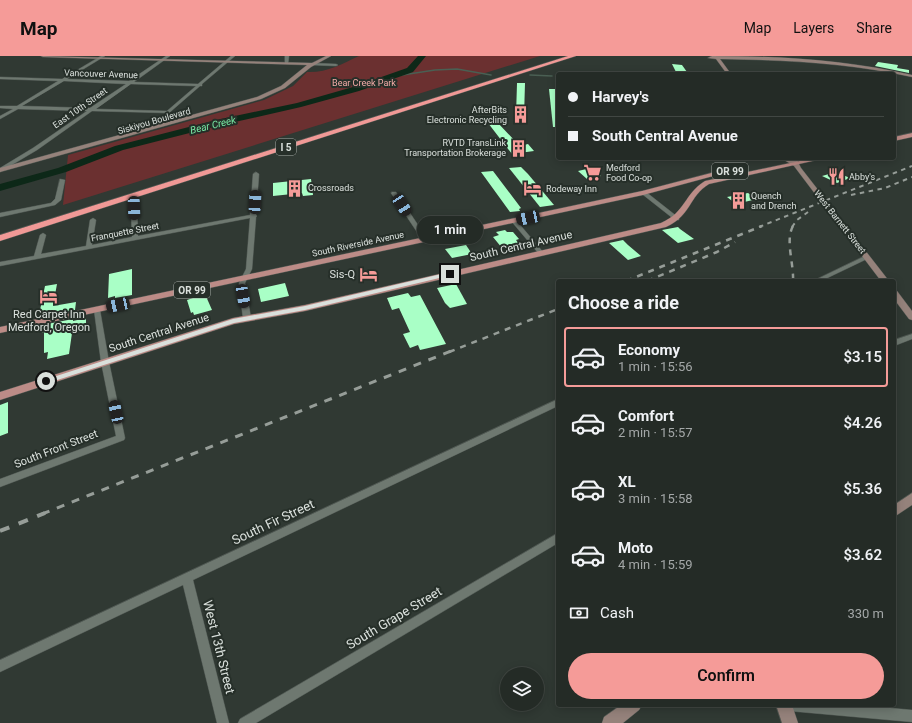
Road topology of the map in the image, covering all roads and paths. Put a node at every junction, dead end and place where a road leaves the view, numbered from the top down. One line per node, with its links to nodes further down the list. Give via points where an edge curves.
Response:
1 (43, 56): 8 (street)
2 (168, 56): 11 (street, East 10th Street)
3 (234, 56): 12 (street)
4 (287, 56): 13 (street)
5 (328, 56): 13 (street); 14 (street, Siskiyou Boulevard)
6 (564, 56): 56 (highway, I 5)
7 (573, 56): 58 (highway, I 5)
8 (101, 57): 11 (street); 27 (street)
9 (858, 57): 16 (street)
10 (714, 58): 16 (street); 19 (street); 20 (street)
11 (163, 59): 12 (street); 29 (street, East 10th Street)
12 (228, 61): 13 (street); 30 (street)
13 (290, 63): 14 (street)
14 (312, 64): 15 (street); 18 (street, Siskiyou Boulevard)
15 (336, 65)
16 (853, 65): 17 (street)
17 (863, 65): 21 (street); 22 (street)
18 (303, 72): 38 (street, Siskiyou Boulevard, via 259,98); 43 (street, Siskiyou Boulevard, via 295,83 263,99)
19 (721, 72)
20 (728, 72)
21 (884, 72)
22 (894, 72)
23 (896, 72): 25 (street)
24 (896, 76): 28 (street)
25 (912, 76)
26 (0, 78): 27 (street, Vancouver Avenue)
27 (62, 80): 29 (street, Vancouver Avenue); 32 (street)
28 (912, 80)
29 (130, 82): 30 (street, Vancouver Avenue); 33 (street, East 10th Street)
30 (201, 85): 33 (street, via 170,111 159,113)
31 (0, 107): 32 (street)
32 (16, 108): 33 (street); 34 (street)
33 (90, 110): 37 (street, East 10th Street)
34 (0, 118)
35 (912, 135): 36 (main road)
36 (896, 139)
37 (28, 154): 38 (street, via 24,161); 42 (street, East 10th Street)
38 (34, 160): 42 (street, Siskiyou Boulevard)
39 (784, 160): 46 (main road, South Riverside Avenue / OR 99)
40 (785, 160): 47 (main road, South Riverside Avenue / OR 99, via 707,182)
41 (790, 160): 63 (street, West Barnett Street)
42 (0, 170)
43 (0, 173)
44 (256, 174): 52 (street)
45 (62, 180): 51 (street, via 56,202 49,206)
46 (669, 186): 47 (main road, via 690,186); 49 (main road, South Riverside Avenue / OR 99)
47 (695, 192): 53 (main road, OR 99)
48 (394, 193): 60 (street)
49 (644, 193): 53 (street); 55 (main road, South Riverside Avenue / OR 99)
50 (134, 208): 59 (street)
51 (0, 215)
52 (254, 216): 59 (street, Franquette Street); 66 (street, via 249,269)
53 (677, 219): 62 (main road, South Central Avenue, via 663,225)
54 (93, 220): 61 (street)
55 (514, 221): 60 (main road, South Riverside Avenue / OR 99); 62 (street)
56 (0, 234)
57 (43, 235): 64 (street)
58 (0, 238)
59 (135, 239): 61 (street, Franquette Street)
60 (425, 240): 66 (main road, South Riverside Avenue / OR 99)
61 (89, 248): 64 (street, Franquette Street)
62 (541, 253): 72 (main road, South Central Avenue, via 305,308)
63 (867, 257): 67 (street); 68 (street, West Barnett Street)
64 (37, 258): 65 (street, Franquette Street)
65 (0, 264)
66 (244, 279): 70 (main road, South Riverside Avenue / OR 99); 72 (street, via 242,288)
67 (820, 279)
68 (884, 279)
69 (896, 296): 71 (street)
70 (96, 310): 73 (main road, South Riverside Avenue / OR 99); 76 (street)
71 (912, 317)
72 (246, 318): 76 (main road, South Central Avenue)
73 (0, 330)
74 (912, 336): 75 (street)
75 (896, 342)
76 (105, 362): 77 (main road, South Central Avenue); 79 (street, South Front Street, via 121,438)
77 (0, 396)
78 (556, 403): 83 (street, South Fir Street)
79 (0, 483)
80 (912, 498): 81 (street)
81 (896, 510)
82 (556, 539): 90 (street, South Grape Street)
83 (187, 578): 84 (street, South Fir Street); 89 (street, West 13th Street)
84 (0, 666)
85 (631, 707): 91 (street)
86 (785, 707): 92 (street)
87 (811, 707): 88 (street)
88 (912, 716)
89 (223, 723)
90 (244, 723)
91 (610, 723)
92 (790, 723)

